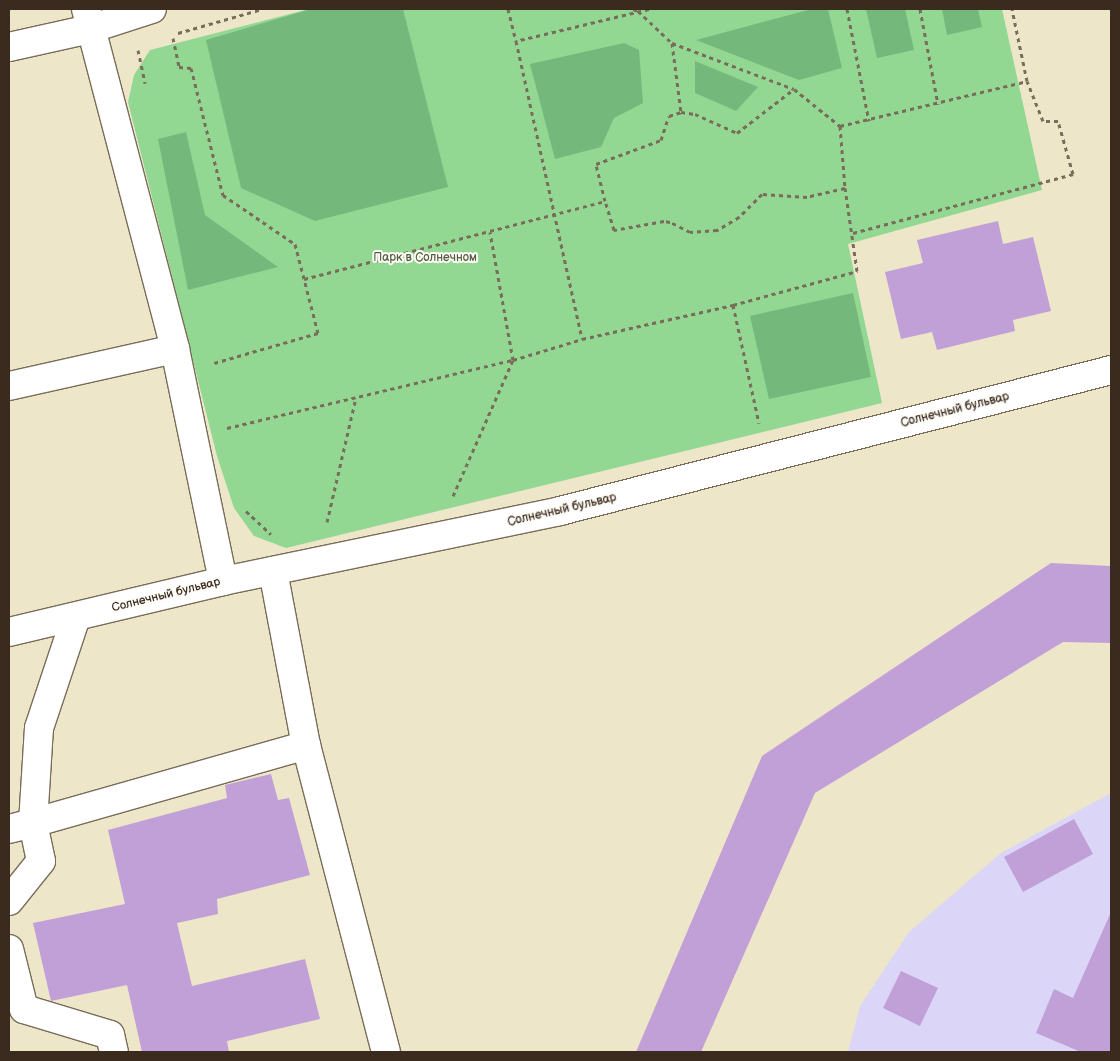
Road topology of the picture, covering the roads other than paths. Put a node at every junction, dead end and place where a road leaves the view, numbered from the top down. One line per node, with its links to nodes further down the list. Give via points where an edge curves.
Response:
1 (152, 9): 2 (street)
2 (88, 19): 3 (street); 4 (street)
3 (9, 47)
4 (175, 349): 6 (street); 8 (street)
5 (1111, 370): 7 (street, Солнечный бульвар, via 560,512)
6 (9, 386)
7 (273, 571): 8 (street, Солнечный бульвар); 11 (street)
8 (223, 581): 9 (street, Солнечный бульвар)
9 (76, 617): 10 (street, Солнечный бульвар); 12 (street, via 40,728)
10 (9, 632)
11 (306, 745): 12 (street); 16 (street)
12 (21, 826): 13 (street, via 41,862)
13 (9, 901)
14 (11, 967): 15 (street, via 24,1009 110,1035)
15 (114, 1052)
16 (386, 1052)

